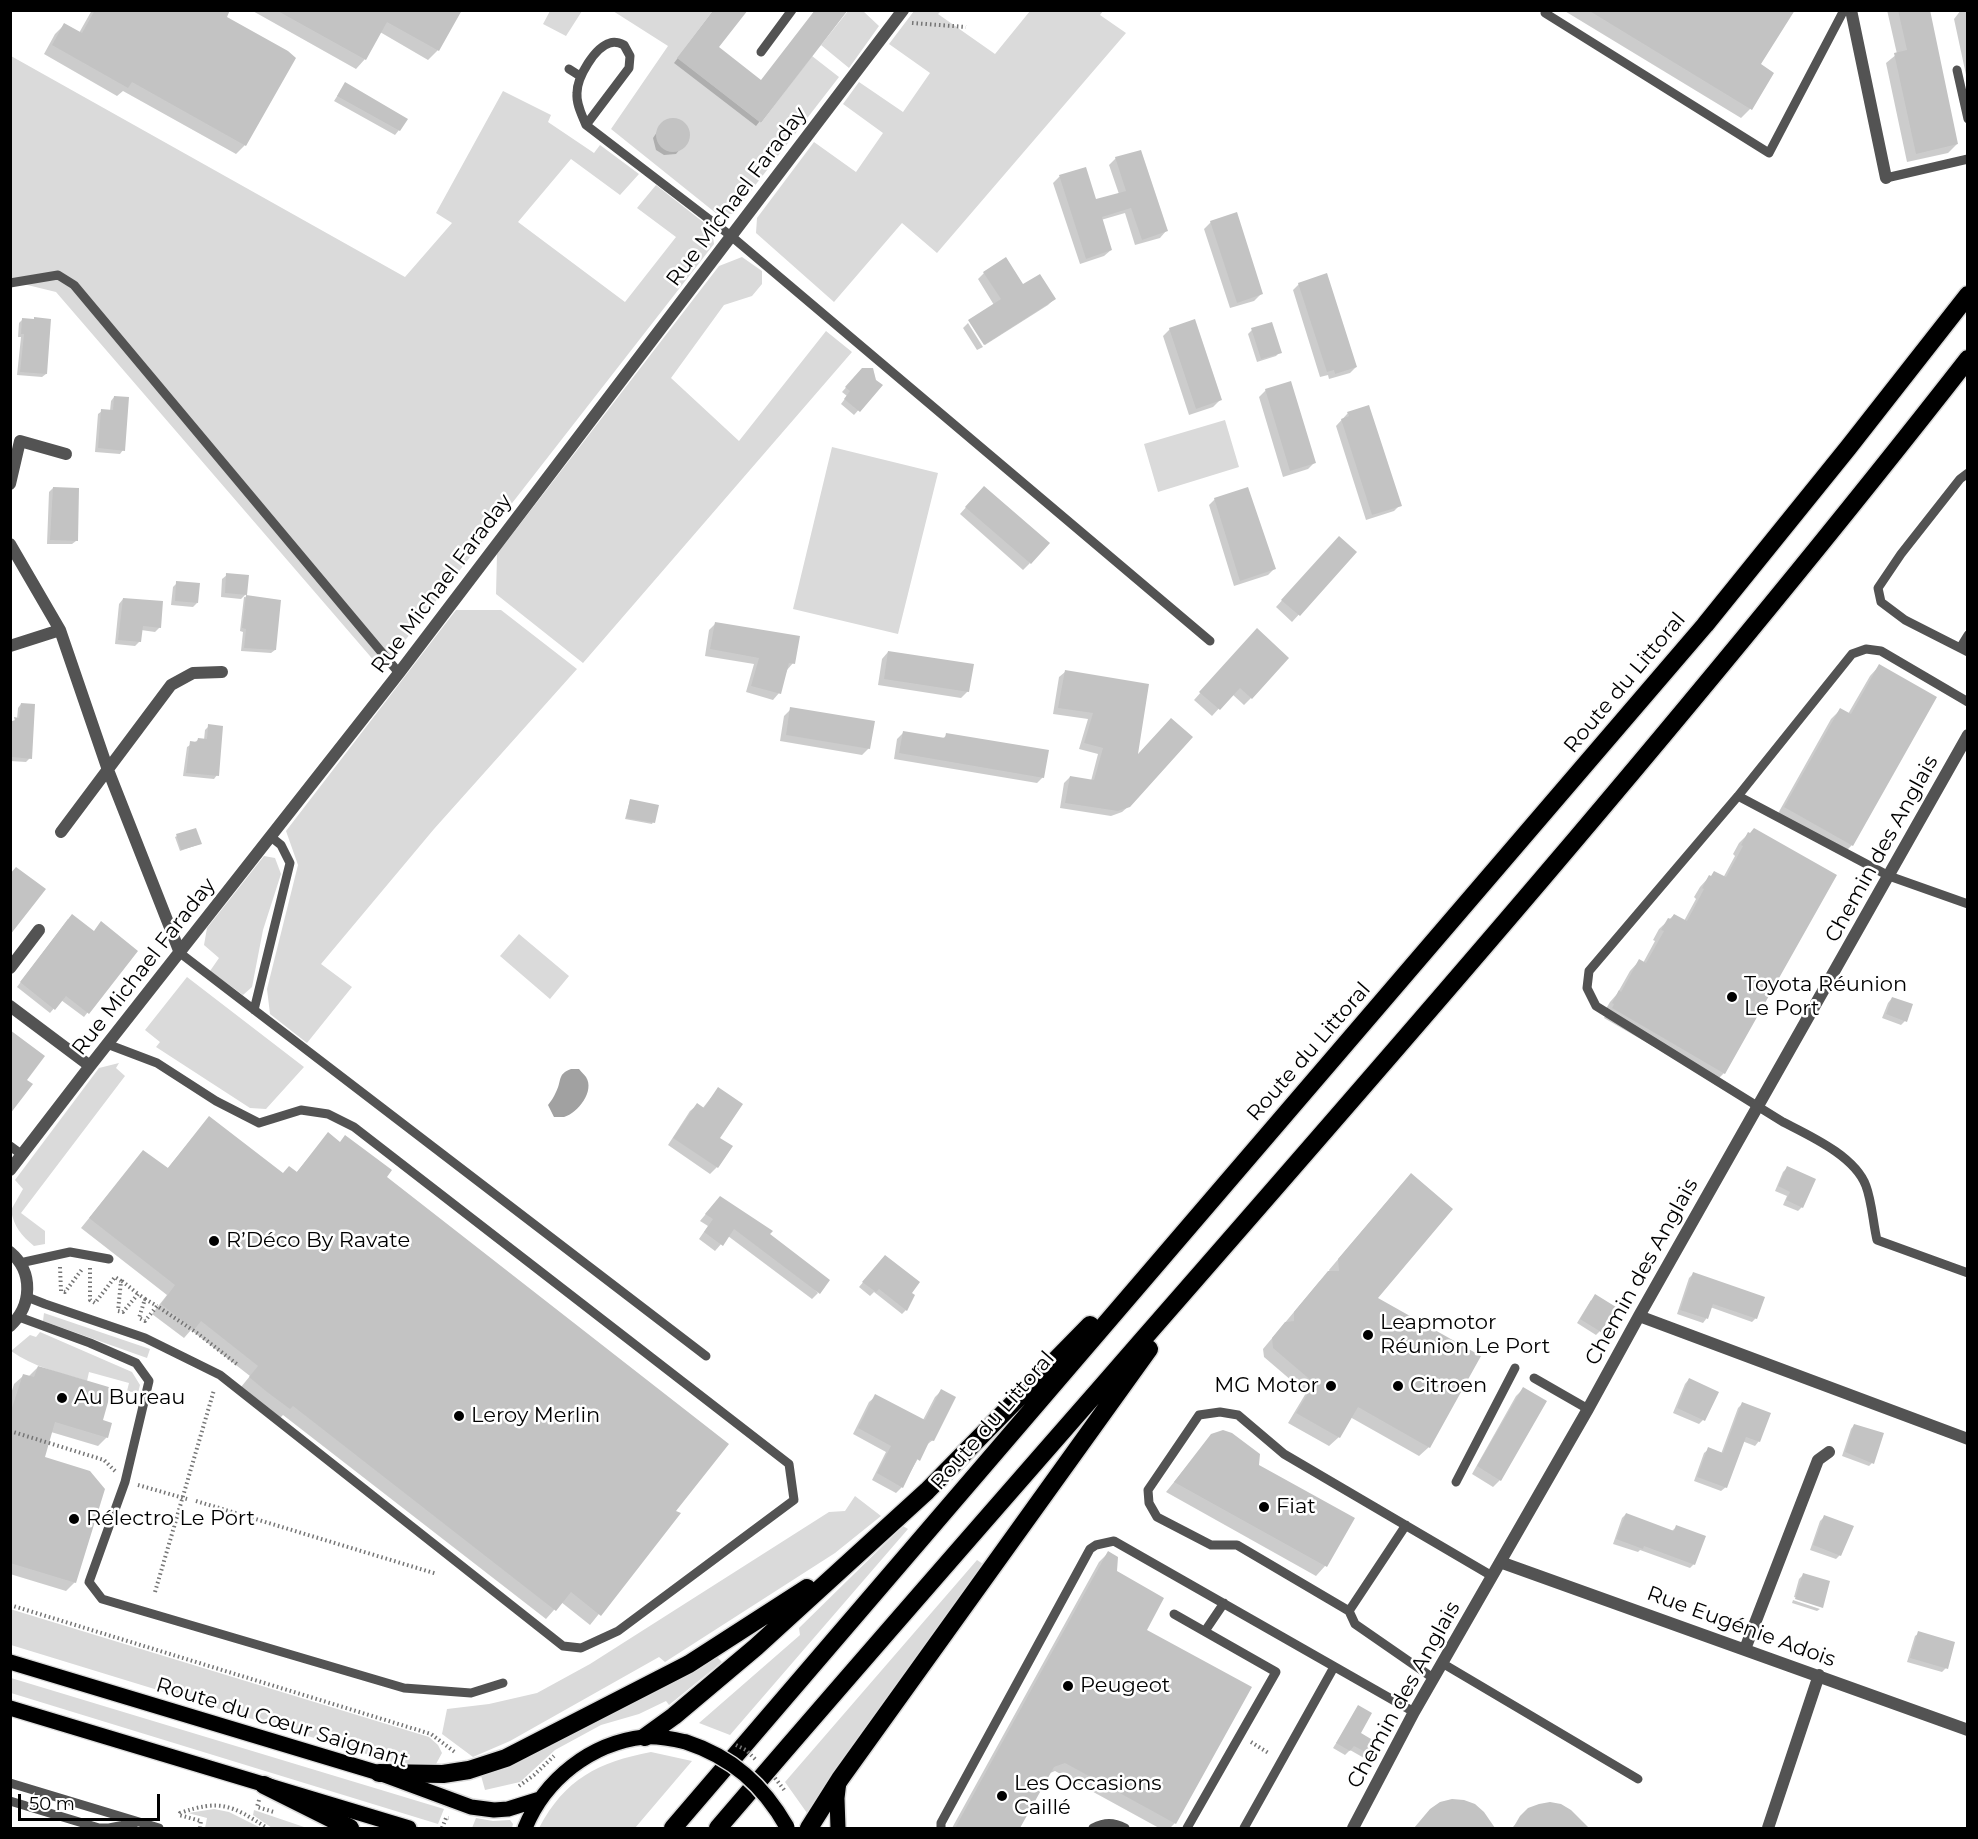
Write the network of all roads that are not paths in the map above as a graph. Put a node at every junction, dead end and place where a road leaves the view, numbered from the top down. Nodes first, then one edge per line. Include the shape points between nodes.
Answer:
1 (792, 10) edge
2 (1844, 10) edge
3 (1851, 10) edge
4 (897, 12) edge
5 (1545, 14) dead end
6 (761, 52) dead end
7 (569, 69) dead end
8 (1957, 70) dead end
9 (580, 76) junction
10 (1968, 119) edge
11 (586, 125) junction
12 (1968, 159) edge
13 (1886, 178) joint
14 (731, 236) junction
15 (10, 283) edge
16 (1968, 295) edge
17 (1968, 359) edge
18 (66, 454) dead end
19 (1968, 473) edge
20 (10, 484) edge
21 (10, 544) edge
22 (60, 630) junction
23 (1968, 635) edge
24 (1210, 641) dead end
25 (10, 646) edge
26 (1964, 650) edge
27 (222, 672) dead end
28 (399, 673) junction
29 (1968, 702) edge
30 (1968, 735) edge
31 (108, 770) junction
32 (1738, 796) junction
33 (62, 832) dead end
34 (271, 837) junction
35 (1889, 876) junction
36 (1968, 904) edge
37 (39, 930) dead end
38 (180, 953) junction
39 (10, 968) edge
40 (10, 1006) edge
41 (254, 1010) junction
42 (107, 1044) junction
43 (90, 1066) junction
44 (1759, 1106) junction
45 (10, 1146) edge
46 (21, 1154) junction
47 (10, 1170) edge
48 (1201, 1213) junction
49 (1221, 1251) junction
50 (10, 1252) edge
51 (109, 1259) dead end
52 (20, 1263) junction
53 (1968, 1273) edge
54 (27, 1296) junction
55 (1639, 1316) junction
56 (19, 1317) junction
57 (10, 1326) edge
58 (706, 1356) dead end
59 (1515, 1368) dead end
60 (1534, 1378) dead end
61 (1588, 1409) junction
62 (1968, 1439) edge
63 (1829, 1452) dead end
64 (1456, 1482) dead end
65 (1406, 1525) junction
66 (854, 1558) junction
67 (1500, 1562) junction
68 (1492, 1576) junction
69 (1224, 1604) junction
70 (1349, 1611) junction
71 (1174, 1614) dead end
72 (1205, 1631) junction
73 (1745, 1649) junction
74 (10, 1662) edge
75 (1442, 1663) junction
76 (1334, 1667) junction
77 (1819, 1675) junction
78 (1433, 1678) junction
79 (503, 1683) dead end
80 (10, 1708) edge
81 (1414, 1712) junction
82 (1968, 1730) edge
83 (645, 1737) junction
84 (379, 1773) junction
85 (840, 1779) junction
86 (1638, 1779) dead end
87 (10, 1784) edge
88 (264, 1785) junction
89 (540, 1799) junction
90 (10, 1801) edge
91 (137, 1823) junction
92 (159, 1828) edge
93 (350, 1828) edge
94 (409, 1828) edge
95 (525, 1828) edge
96 (673, 1828) edge
97 (718, 1828) edge
98 (787, 1828) edge
99 (809, 1828) edge
100 (838, 1828) edge
101 (941, 1828) edge
102 (1093, 1828) edge
103 (1125, 1828) edge
104 (1187, 1828) edge
105 (1244, 1828) edge
106 (1353, 1828) edge
107 (1768, 1828) edge

1 - 6 lane
2 - 5 lane via 1769,153
3 - 13 street
4 - 14 street, Rue Michael Faraday
7 - 9 lane
8 - 10 lane
9 - 11 lane via 579,110
9 - 11 lane via 600,48 611,42 628,50 629,68
11 - 14 lane
12 - 13 lane
14 - 24 lane
14 - 28 street, Rue Michael Faraday
15 - 28 lane via 58,275 74,285
16 - 48 highway, Route du Littoral via 1705,624
17 - 49 highway via 1662,736
18 - 20 street via 20,441
19 - 26 lane via 1878,588 1881,602 1905,620
21 - 22 street
22 - 25 street
22 - 31 street
23 - 26 lane
27 - 31 street via 193,674 171,684
28 - 34 street, Rue Michael Faraday
29 - 32 lane via 1881,651 1866,649 1852,654
30 - 35 street, Chemin des Anglais
31 - 33 street
31 - 38 street
32 - 35 lane
32 - 44 lane via 1589,971 1587,988 1596,1006
34 - 38 street, Rue Michael Faraday
34 - 41 lane via 281,845 290,863
35 - 36 lane
35 - 44 street, Chemin des Anglais
37 - 39 street
38 - 41 lane
38 - 42 street, Rue Michael Faraday
40 - 43 street
41 - 58 lane
42 - 43 street, Rue Michael Faraday
42 - 54 lane via 157,1063 259,1123 301,1110 328,1114 354,1127 789,1464 794,1500 618,1631 581,1648 563,1646 220,1375 145,1338
43 - 46 street, Rue Michael Faraday
44 - 53 lane via 1852,1164 1866,1185 1877,1240
44 - 55 street, Chemin des Anglais
45 - 46 lane
46 - 47 street, Rue Michael Faraday
48 - 66 highway via 927,1491
48 - 96 highway, Route du Littoral
49 - 85 highway
49 - 97 highway
50 - 52 street
51 - 52 lane via 70,1252
52 - 54 street via 28,1285
54 - 56 street
55 - 61 street, Chemin des Anglais
55 - 62 street
56 - 57 street
56 - 79 lane via 136,1363 149,1381 125,1482 89,1582 102,1599 404,1688 471,1693
59 - 64 lane
60 - 61 lane
61 - 67 street, Chemin des Anglais
63 - 73 street via 1818,1460
65 - 68 lane
65 - 70 lane
65 - 70 lane via 1284,1454 1239,1415 1220,1412 1199,1416 1148,1490 1156,1517 1211,1545 1237,1545
66 - 83 highway via 756,1647
66 - 84 highway via 689,1664 521,1751 470,1770 443,1774
67 - 68 street, Chemin des Anglais
67 - 73 street, Rue Eugénie Adois
68 - 75 street, Chemin des Anglais
69 - 72 lane
69 - 76 lane
69 - 101 lane via 1114,1541 1090,1549
70 - 78 lane via 1355,1624
71 - 72 lane
72 - 104 lane via 1276,1672
73 - 77 street, Rue Eugénie Adois
74 - 84 main road, Route du Cœur Saignant
75 - 78 street, Chemin des Anglais
75 - 86 lane
76 - 81 lane
76 - 105 lane
77 - 82 street, Rue Eugénie Adois
77 - 107 street
78 - 81 street, Chemin des Anglais
80 - 88 main road
81 - 106 street, Chemin des Anglais
83 - 89 main road via 590,1755 561,1775
83 - 98 main road, bridge via 686,1742 725,1758 770,1799
84 - 89 main road, Route du Cœur Saignant via 478,1808 508,1809
85 - 99 highway
85 - 100 main road
87 - 91 lane
88 - 93 highway
88 - 94 main road
89 - 95 main road
90 - 91 lane via 99,1828
91 - 92 lane
102 - 103 lane via 1114,1823

